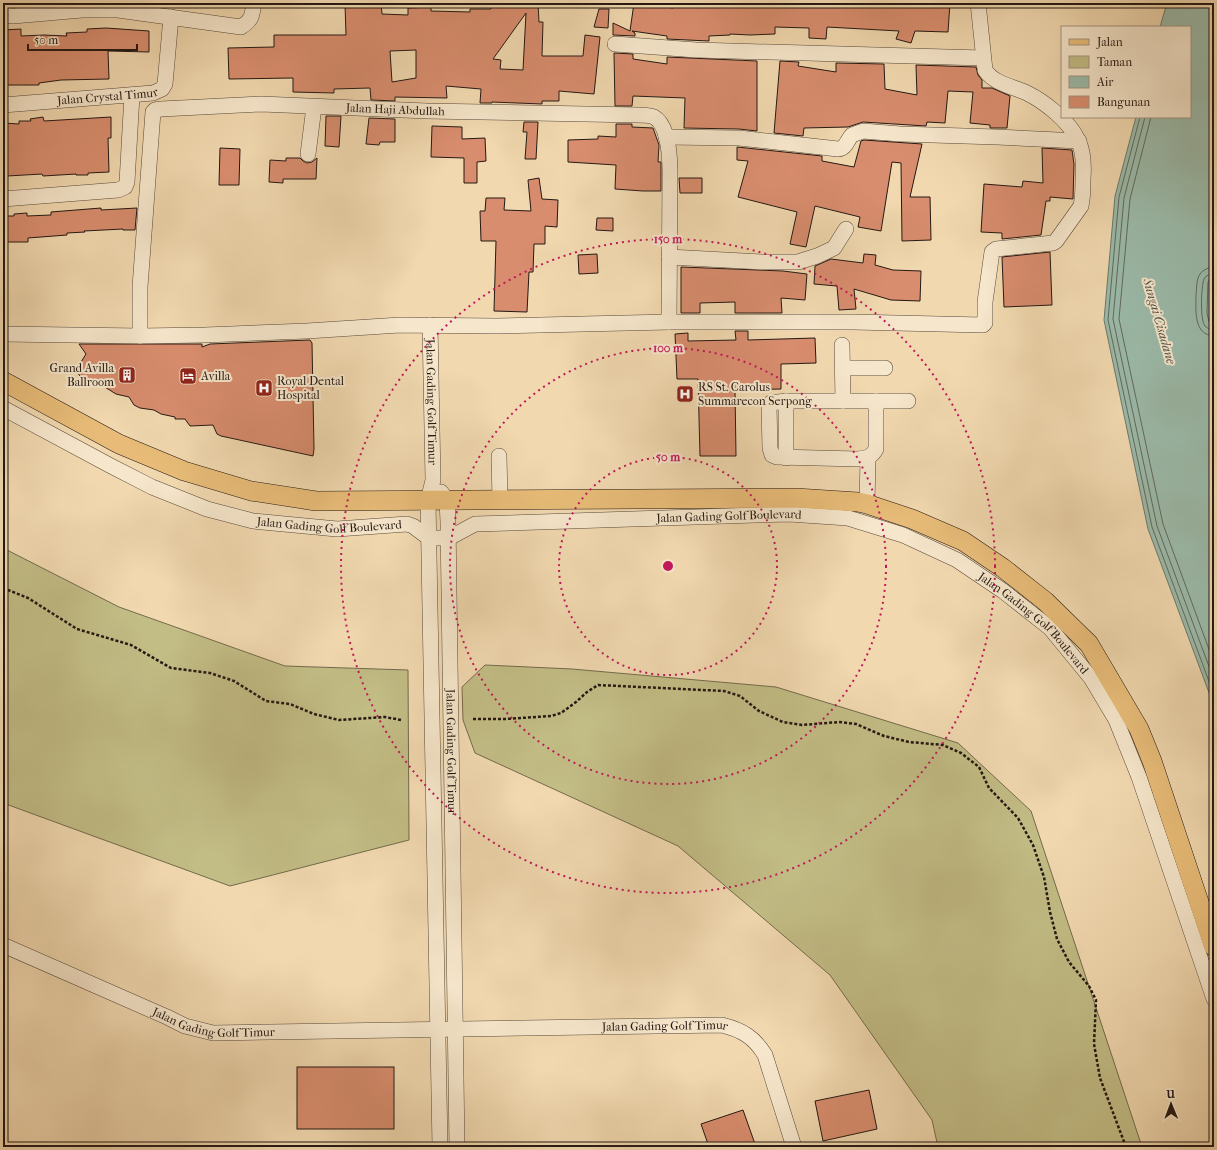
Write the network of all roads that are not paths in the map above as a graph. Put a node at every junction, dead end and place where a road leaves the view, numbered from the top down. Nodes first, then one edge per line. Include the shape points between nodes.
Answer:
1 (254, 3) edge
2 (978, 3) edge
3 (3, 16) edge
4 (171, 17) junction
5 (615, 44) dead end
6 (983, 58) junction
7 (132, 95) junction
8 (3, 105) edge
9 (314, 107) junction
10 (666, 137) junction
11 (1079, 141) junction
12 (308, 154) dead end
13 (3, 199) edge
14 (846, 229) dead end
15 (669, 257) junction
16 (669, 322) junction
17 (430, 324) junction
18 (3, 334) edge
19 (140, 336) junction
20 (842, 345) dead end
21 (843, 368) junction
22 (885, 368) dead end
23 (3, 381) edge
24 (843, 401) junction
25 (876, 401) junction
26 (908, 401) dead end
27 (3, 408) edge
28 (504, 456) dead end
29 (868, 458) junction
30 (432, 480) junction
31 (428, 500) junction
32 (447, 500) junction
33 (505, 500) junction
34 (867, 504) junction
35 (429, 538) junction
36 (449, 538) junction
37 (3, 945) edge
38 (1214, 947) edge
39 (1214, 999) edge
40 (438, 1029) junction
41 (456, 1029) junction
42 (440, 1147) edge
43 (457, 1147) edge
44 (794, 1147) edge

1 - 4 street via 249,22 241,27
2 - 6 street
3 - 4 street via 118,10
4 - 7 street, Jalan Crystal Timur via 165,84 162,89 153,93
5 - 6 street via 704,51
6 - 11 street via 989,77 1046,104
7 - 8 street, Jalan Crystal Timur
7 - 13 street via 125,187 118,190
9 - 10 street, Jalan Haji Abdullah via 646,115 654,117 659,122
9 - 12 street
9 - 19 street, Jalan Haji Abdullah via 260,104 161,109 153,112 140,287
10 - 11 street via 739,138 838,149 844,147 852,134 863,131
10 - 15 street, Jalan Haji Abdullah via 670,173
11 - 16 street via 1084,165 1081,206 1053,244 996,248 992,252 984,324
14 - 15 street via 834,248 798,262
15 - 16 street, Jalan Haji Abdullah
16 - 17 street via 496,326
17 - 19 street
17 - 30 street, Jalan Gading Golf Timur
18 - 19 street
20 - 21 street
21 - 22 street
21 - 24 street
23 - 31 main road, Jalan Gading Golf Boulevard via 119,444 184,471 251,491 316,501
24 - 25 street
24 - 29 street via 771,403 769,407 772,455 778,458
25 - 26 street
25 - 29 street via 876,449
27 - 35 street, Jalan Gading Golf Boulevard via 111,466 207,509 253,521 337,529 407,524
28 - 33 street
29 - 34 street
30 - 31 street, Jalan Gading Golf Timur
30 - 32 street, Jalan Gading Golf Timur
31 - 32 main road, Jalan Gading Golf Boulevard
31 - 35 street, Jalan Gading Golf Timur
32 - 33 main road, Jalan Gading Golf Boulevard
32 - 36 street, Jalan Gading Golf Timur
33 - 34 main road, Jalan Gading Golf Boulevard via 796,498
34 - 38 main road, Jalan Gading Golf Boulevard via 912,519 963,541 1045,601 1089,644 1139,729
35 - 36 street, Jalan Gading Golf Boulevard
35 - 40 street, Jalan Gading Golf Timur
36 - 39 street, Jalan Gading Golf Boulevard via 475,524 789,514 848,518 903,535 956,560 1003,591 1050,628 1091,678 1116,720 1139,777
36 - 41 street, Jalan Gading Golf Timur
37 - 40 street, Jalan Gading Golf Timur via 185,1026 213,1033
40 - 41 street
40 - 42 street, Jalan Gading Golf Timur
41 - 43 street, Jalan Gading Golf Timur
41 - 44 street, Jalan Gading Golf Timur via 722,1025 737,1029 758,1044 765,1055

